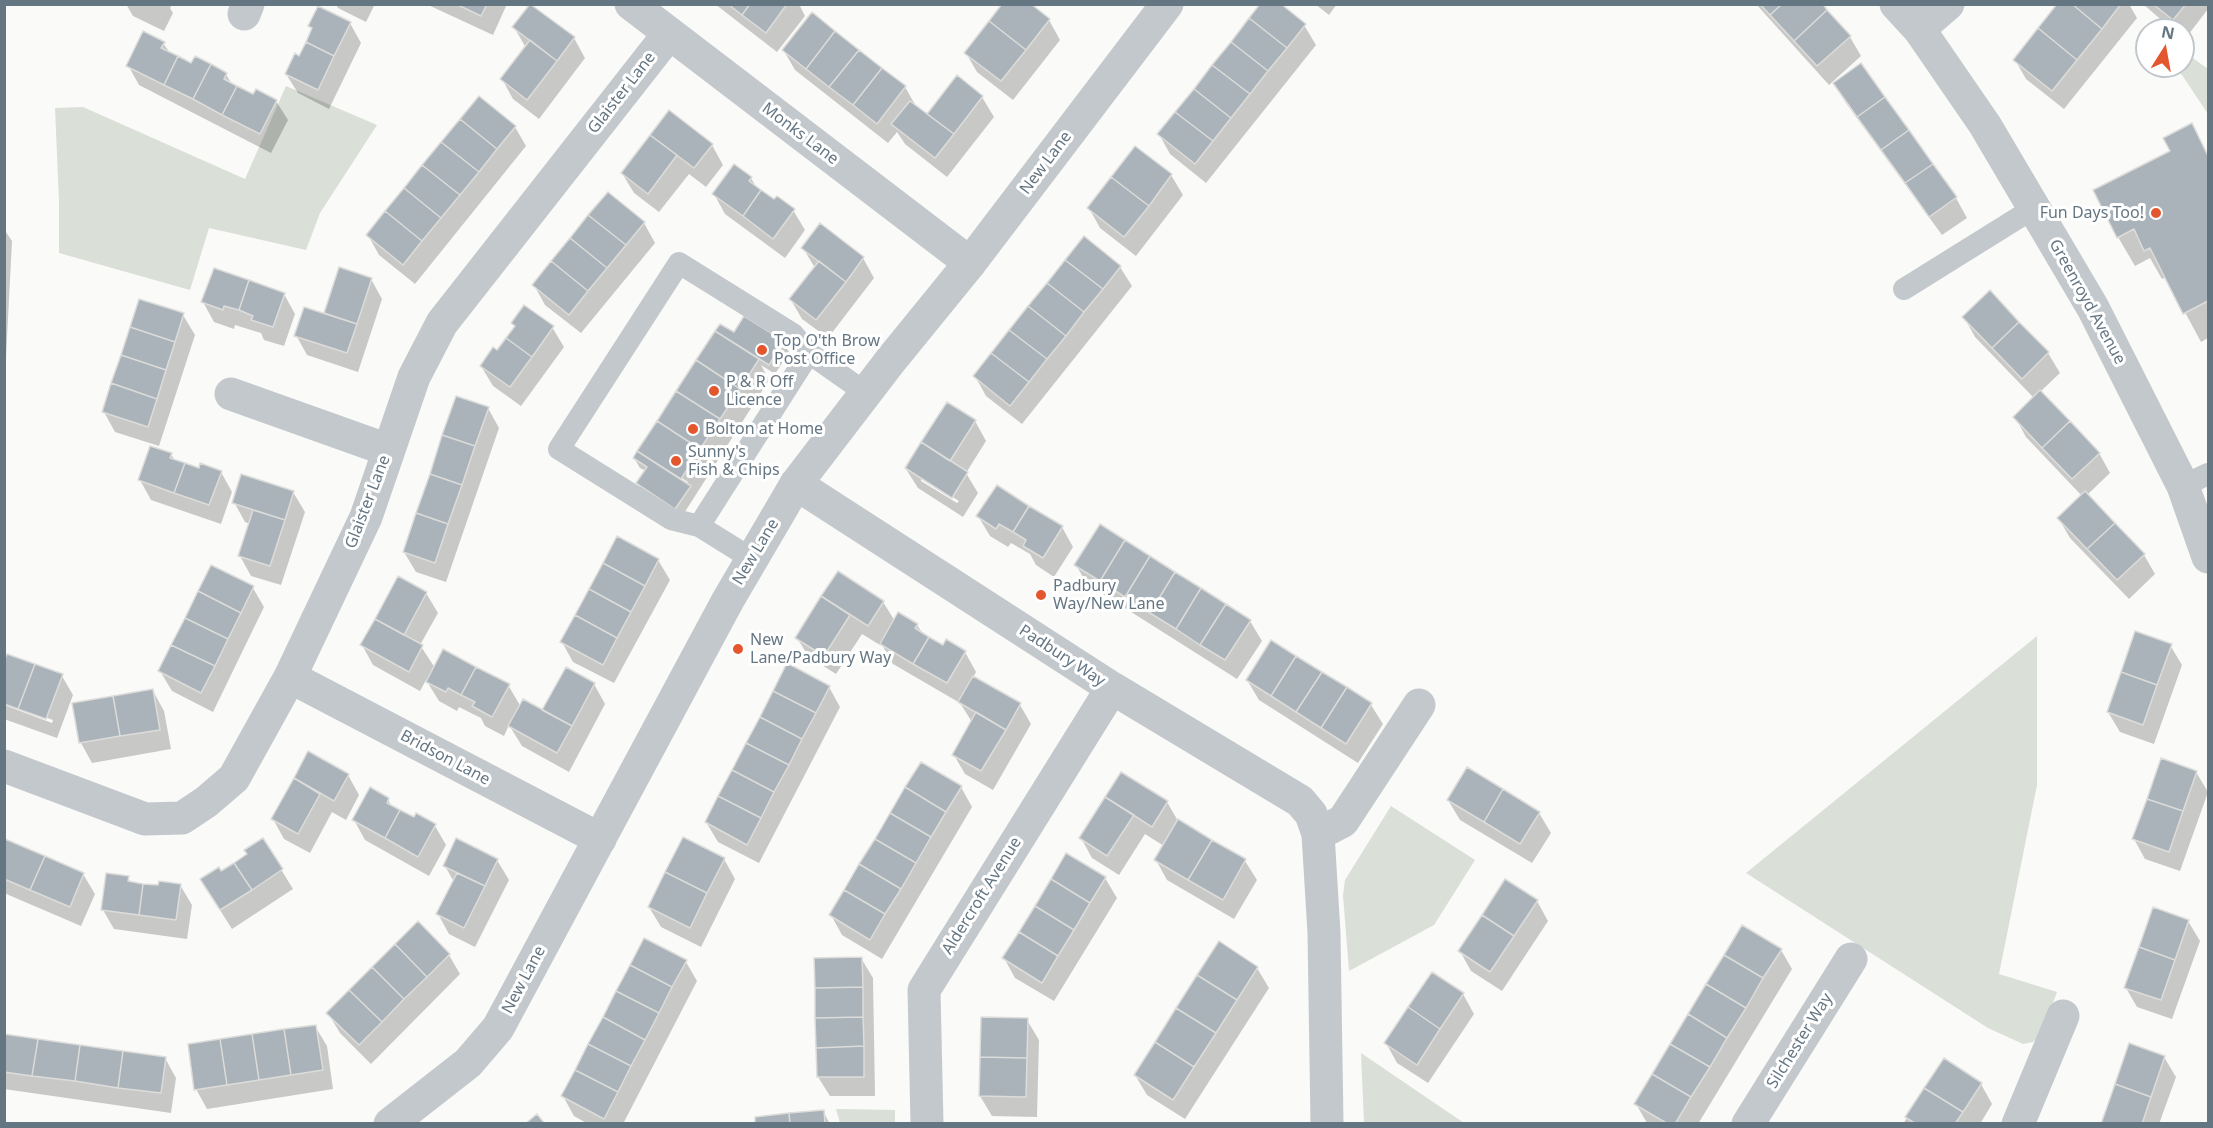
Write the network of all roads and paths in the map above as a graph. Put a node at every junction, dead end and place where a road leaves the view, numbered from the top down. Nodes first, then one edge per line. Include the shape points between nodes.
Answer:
1 (631, 4) edge
2 (1167, 4) edge
3 (1896, 4) edge
4 (1948, 4) edge
5 (1919, 29) junction
6 (668, 35) junction
7 (2034, 208) junction
8 (970, 263) junction
9 (1904, 289) dead end
10 (809, 353) junction
11 (866, 393) junction
12 (231, 394) dead end
13 (388, 450) junction
14 (2196, 480) edge
15 (796, 484) junction
16 (699, 526) junction
17 (2208, 557) edge
18 (752, 559) junction
19 (290, 677) junction
20 (1112, 688) junction
21 (1419, 705) dead end
22 (4, 766) edge
23 (1318, 834) junction
24 (600, 839) junction
25 (1851, 959) dead end
26 (2063, 1016) dead end
27 (390, 1124) edge
28 (927, 1124) edge
29 (1327, 1124) edge
30 (1748, 1124) edge
31 (2018, 1124) edge

1 - 6 street, Monks Lane
2 - 8 street, New Lane
3 - 5 street, Greenroyd Avenue
4 - 5 street
5 - 7 street, Greenroyd Avenue via 1985,124
6 - 8 street, Monks Lane
6 - 13 street, Glaister Lane via 442,322 414,377
7 - 9 lane
7 - 14 street, Greenroyd Avenue
8 - 11 street, New Lane
10 - 11 lane
10 - 16 lane
10 - 16 lane via 793,334 680,263 559,449 671,519
11 - 15 street, New Lane
12 - 13 street
13 - 19 street, Glaister Lane via 366,517
14 - 17 street, Greenroyd Avenue
15 - 18 street, New Lane
15 - 20 street, Padbury Way
16 - 18 lane
18 - 24 street, New Lane
19 - 22 street, Glaister Lane via 234,778 182,818 145,819
19 - 24 street, Bridson Lane
20 - 23 street, Padbury Way via 1300,801 1311,814
20 - 28 street, Aldercroft Avenue via 924,990
21 - 23 street via 1342,821
23 - 29 street, Padbury Way
24 - 27 street, New Lane via 498,1028 468,1063
25 - 30 street, Silchester Way
26 - 31 street

